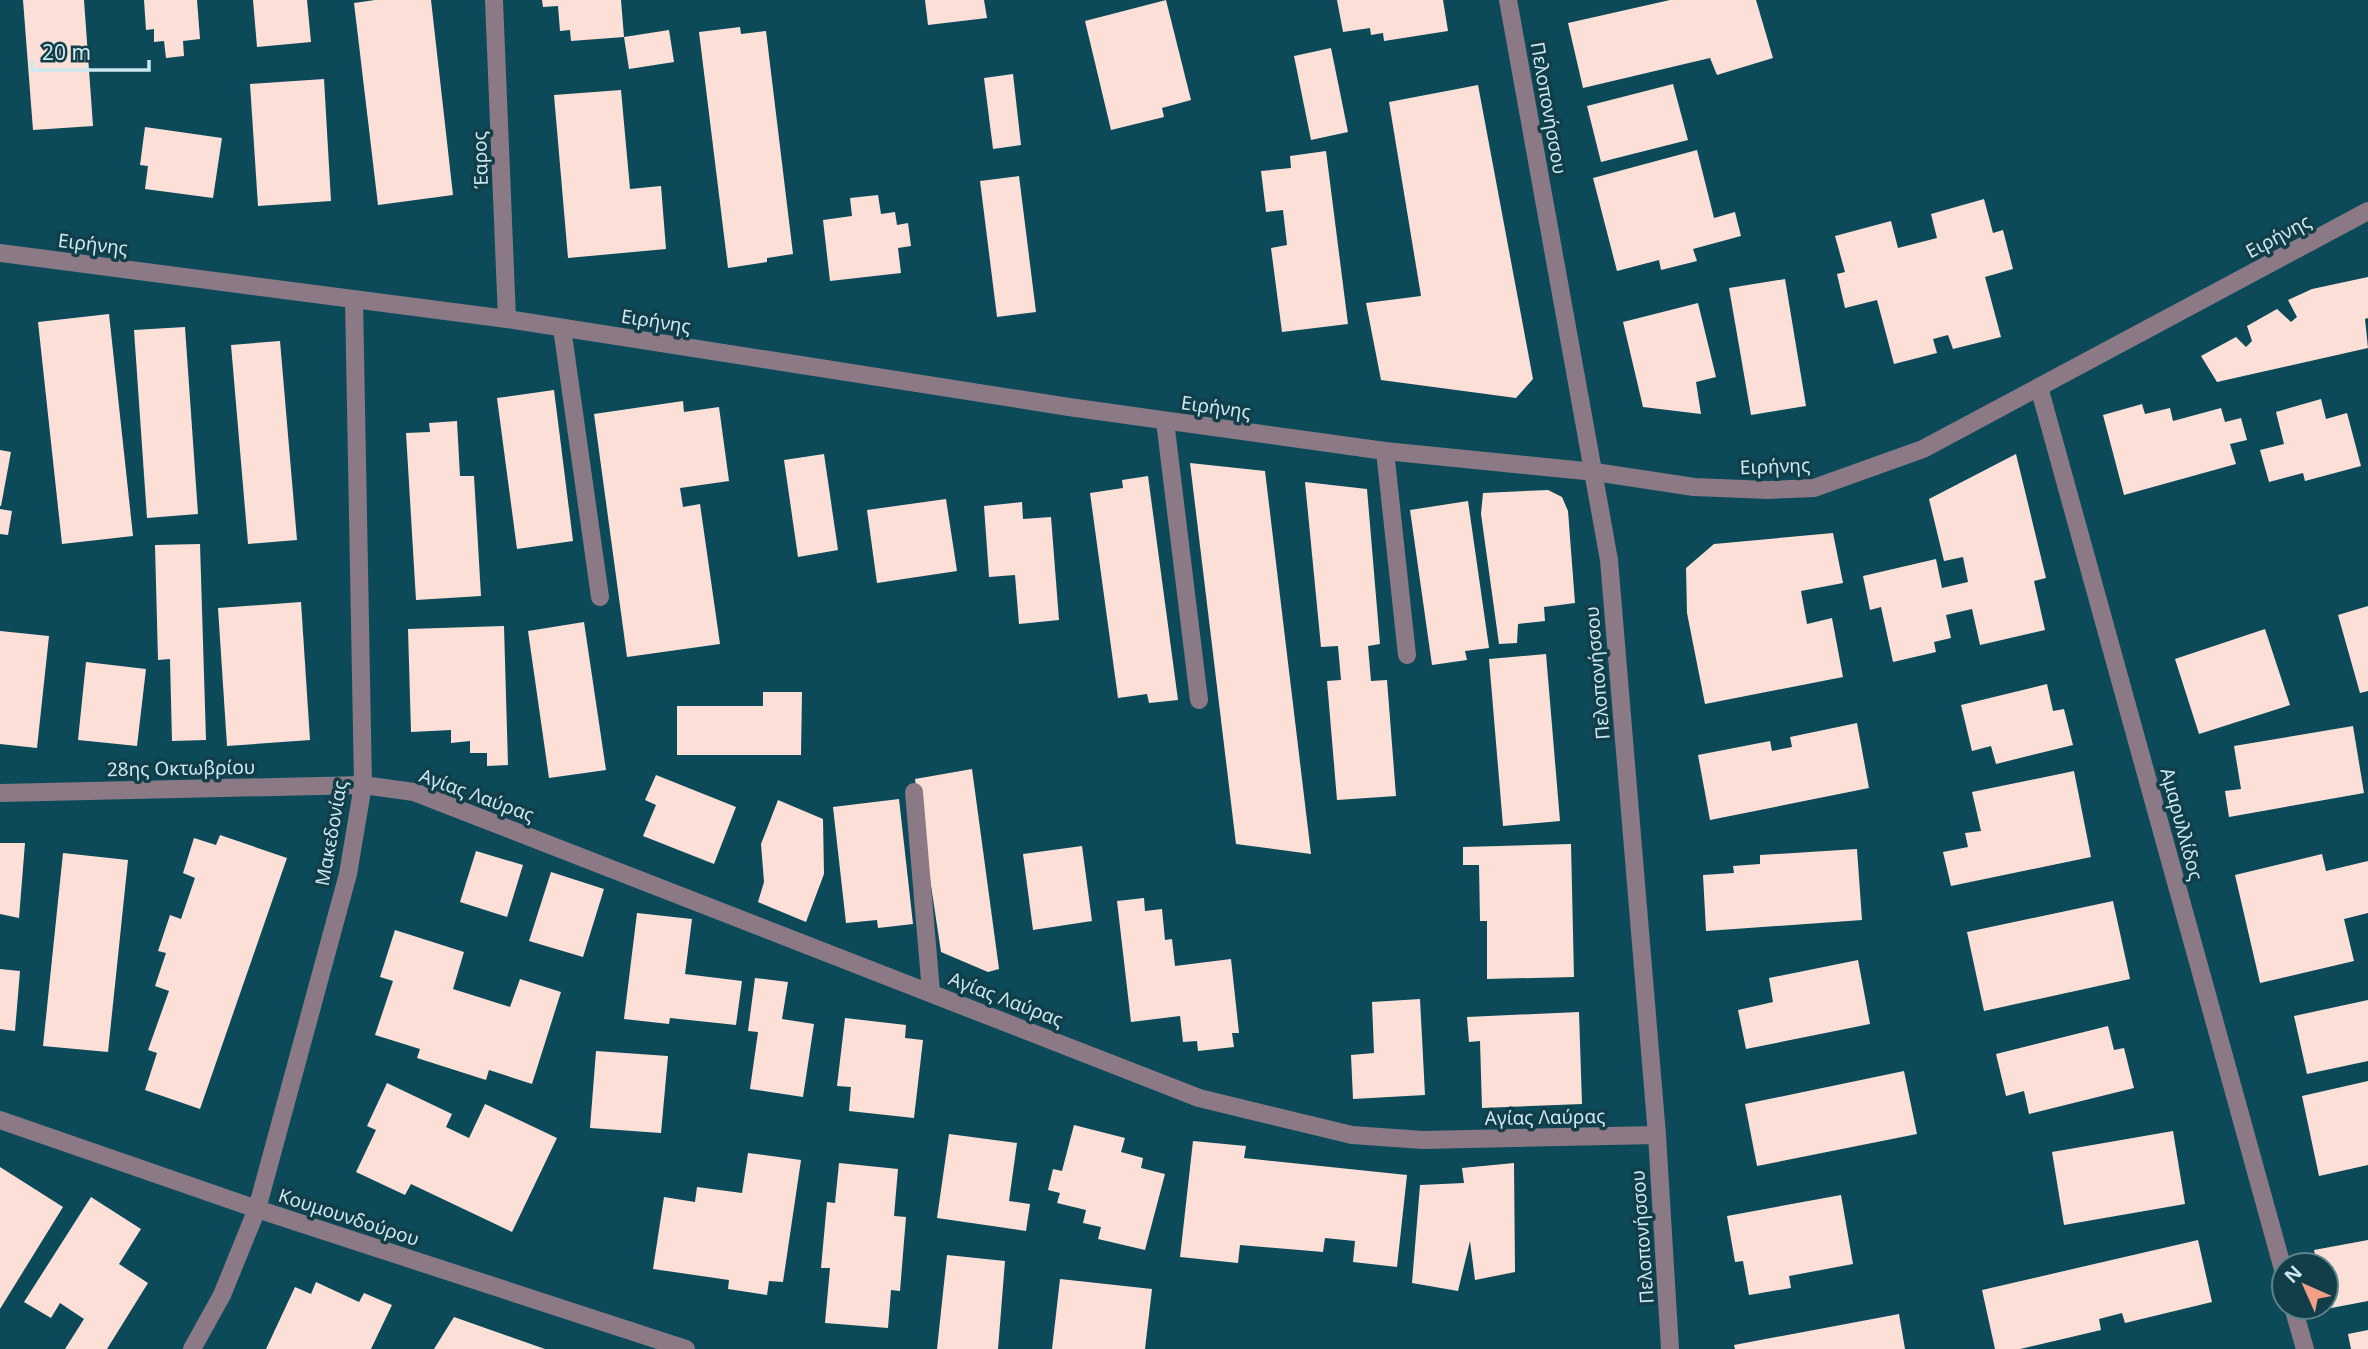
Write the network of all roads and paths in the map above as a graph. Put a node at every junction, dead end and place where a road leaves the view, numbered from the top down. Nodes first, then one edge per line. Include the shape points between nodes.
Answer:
1 (494, 0) edge
2 (1508, 0) edge
3 (2368, 211) edge
4 (0, 253) edge
5 (354, 299) junction
6 (507, 319) junction
7 (562, 328) junction
8 (2039, 387) junction
9 (1165, 421) junction
10 (1385, 451) junction
11 (1595, 472) junction
12 (600, 597) dead end
13 (1407, 655) dead end
14 (1199, 700) dead end
15 (363, 785) junction
16 (914, 792) dead end
17 (0, 793) edge
18 (931, 992) junction
19 (0, 1120) edge
20 (1657, 1135) junction
21 (257, 1209) junction
22 (2278, 1251) edge
23 (2297, 1321) edge
24 (192, 1349) edge
25 (686, 1349) edge
26 (1670, 1349) edge
27 (2305, 1349) edge

1 - 6 street, Έαρος
2 - 11 street, Πελοπονήσσου
3 - 8 street, Ειρήνης
4 - 5 street, Ειρήνης
5 - 6 street, Ειρήνης
5 - 15 street, Μακεδονίας
6 - 7 street, Ειρήνης
7 - 9 street, Ειρήνης
7 - 12 street
8 - 11 street, Ειρήνης via 1923,449 1814,488 1694,487
8 - 22 street, Αμαρυλλίδος
9 - 10 street, Ειρήνης
9 - 14 street
10 - 11 street, Ειρήνης
10 - 13 street
11 - 20 street, Πελοπονήσσου via 1609,560
15 - 17 street, 28ης Οκτωβρίου
15 - 18 street, Αγίας Λαύρας via 414,792
15 - 21 street, Μακεδονίας via 348,874
16 - 18 street
18 - 20 street, Αγίας Λαύρας via 1199,1098 1352,1135 1423,1140
19 - 21 street, Κουμουνδούρου
20 - 26 street, Πελοπονήσσου
21 - 24 street, Μακεδονίας via 222,1295
21 - 25 street, Κουμουνδούρου
23 - 27 street

